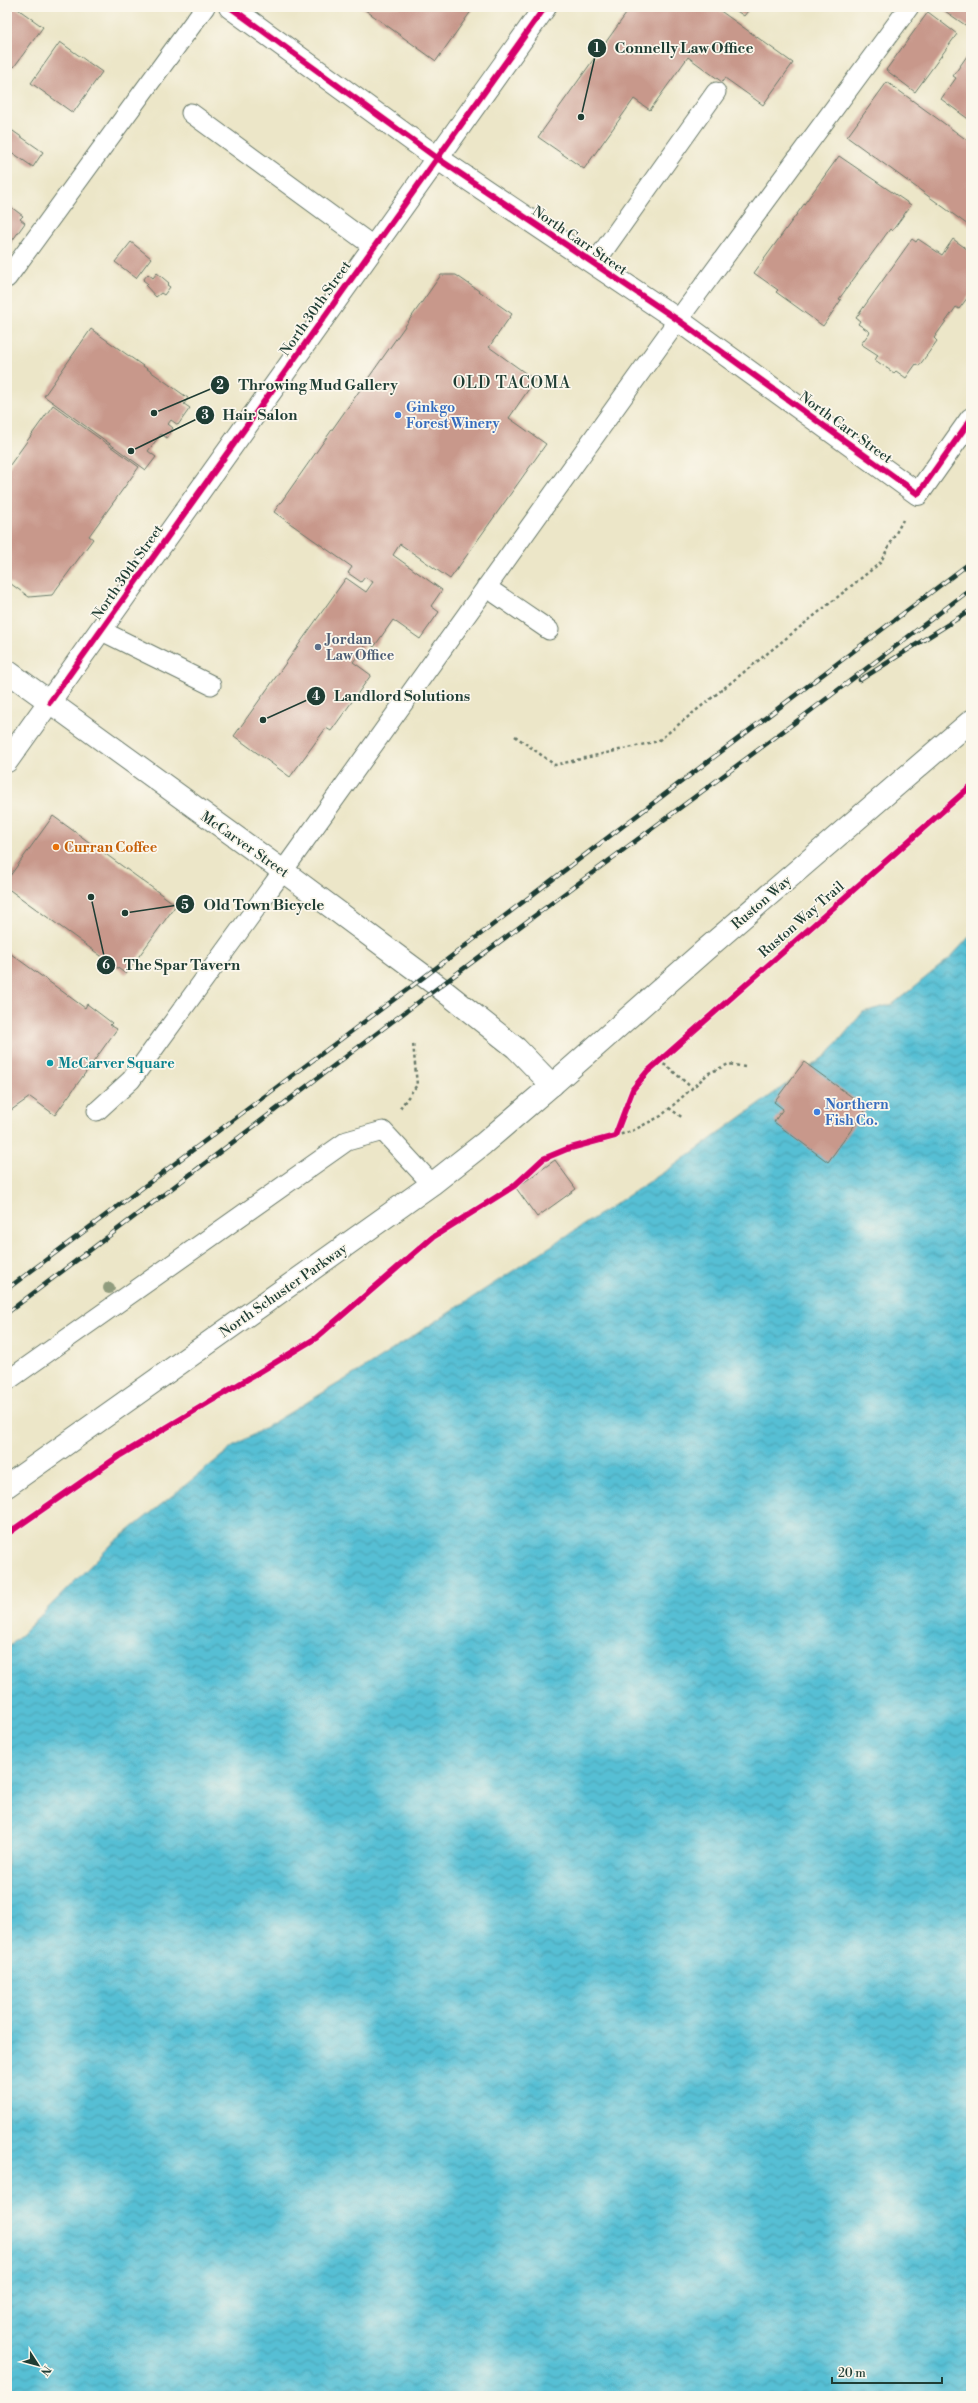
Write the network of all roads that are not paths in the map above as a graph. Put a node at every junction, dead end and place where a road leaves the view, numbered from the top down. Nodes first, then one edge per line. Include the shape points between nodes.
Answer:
1 (205, 7) edge
2 (230, 7) edge
3 (545, 7) edge
4 (909, 7) edge
5 (716, 92) dead end
6 (191, 113) dead end
7 (437, 158) junction
8 (374, 247) junction
9 (594, 264) junction
10 (7, 278) edge
11 (678, 320) junction
12 (971, 419) edge
13 (486, 587) junction
14 (100, 630) junction
15 (549, 630) dead end
16 (7, 671) edge
17 (211, 685) dead end
18 (50, 702) junction
19 (971, 721) edge
20 (7, 761) edge
21 (284, 871) junction
22 (552, 1085) junction
23 (97, 1111) dead end
24 (432, 1184) junction
25 (7, 1381) edge
26 (7, 1486) edge

1 - 10 lane
2 - 7 main road, North Carr Street
3 - 7 main road, North 30th Street
4 - 11 lane
5 - 9 lane
6 - 8 lane
7 - 8 main road, North 30th Street
7 - 9 main road, North Carr Street
8 - 14 main road, North 30th Street
9 - 11 main road, North Carr Street
11 - 12 main road, North Carr Street via 918,494
11 - 13 lane
13 - 15 lane
13 - 21 lane
14 - 17 lane
14 - 18 main road, North 30th Street
16 - 18 main road, McCarver Street
18 - 20 main road, North 30th Street
18 - 21 main road, McCarver Street
19 - 22 main road, Ruston Way
21 - 22 main road, McCarver Street via 516,1048
21 - 23 lane via 131,1080
22 - 24 main road, North Schuster Parkway via 484,1144
24 - 25 lane via 383,1131 347,1141
24 - 26 main road, North Schuster Parkway

